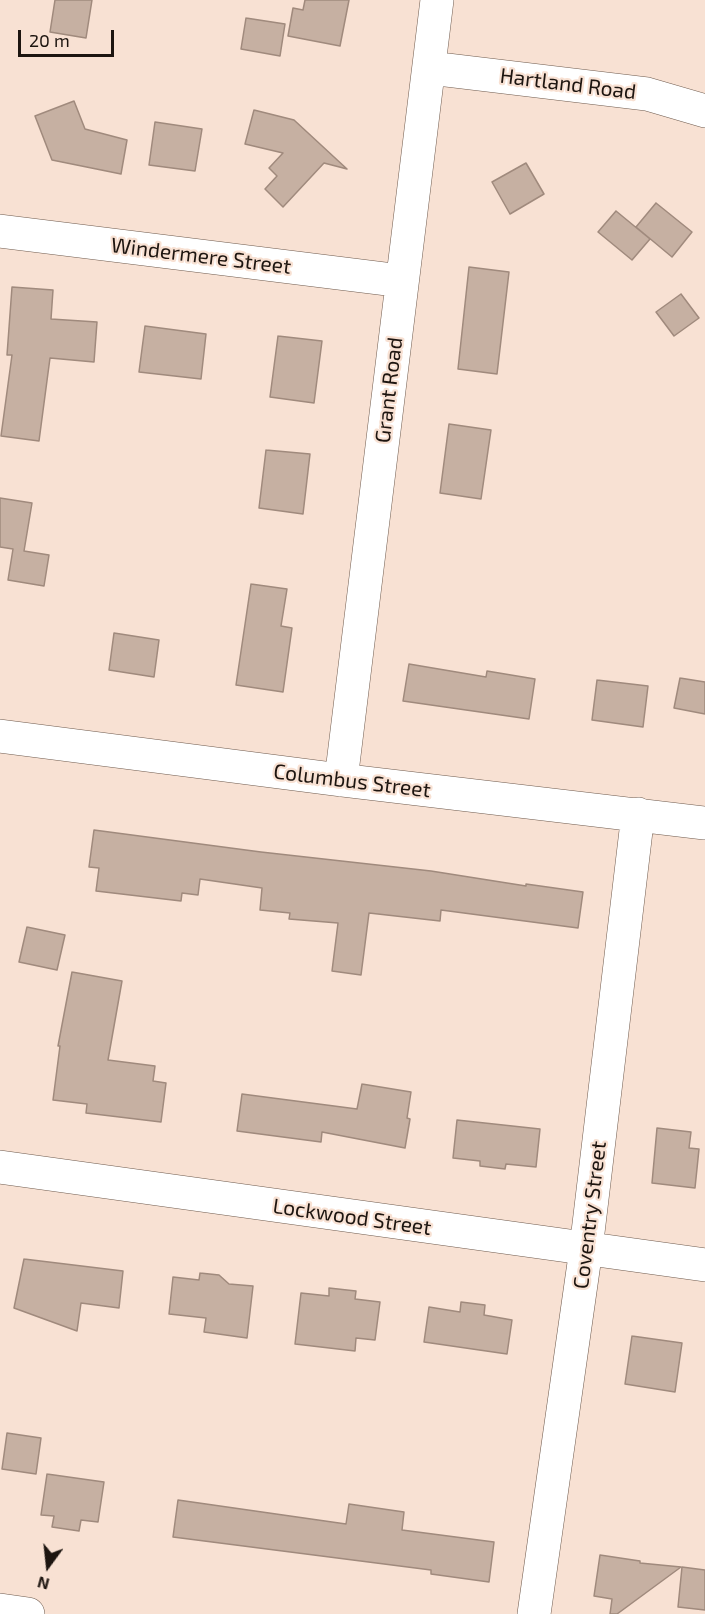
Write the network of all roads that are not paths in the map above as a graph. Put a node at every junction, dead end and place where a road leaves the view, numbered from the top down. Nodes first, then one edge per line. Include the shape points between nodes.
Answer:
1 (437, 0) edge
2 (430, 68) junction
3 (705, 111) edge
4 (0, 231) edge
5 (402, 281) junction
6 (0, 736) edge
7 (341, 780) junction
8 (638, 814) junction
9 (705, 823) edge
10 (0, 1167) edge
11 (586, 1250) junction
12 (705, 1265) edge
13 (0, 1610) edge
14 (28, 1614) edge
15 (534, 1614) edge

1 - 2 street, Grant Road
2 - 3 street, Hartland Road via 647,94
2 - 5 street, Grant Road
4 - 5 street, Windermere Street
5 - 7 street, Grant Road
6 - 7 street, Columbus Street
7 - 8 street, Columbus Street
8 - 9 street, Columbus Street
8 - 11 street, Coventry Street
10 - 11 street, Lockwood Street
11 - 12 street, Lockwood Street
11 - 15 street, Coventry Street
13 - 14 street

